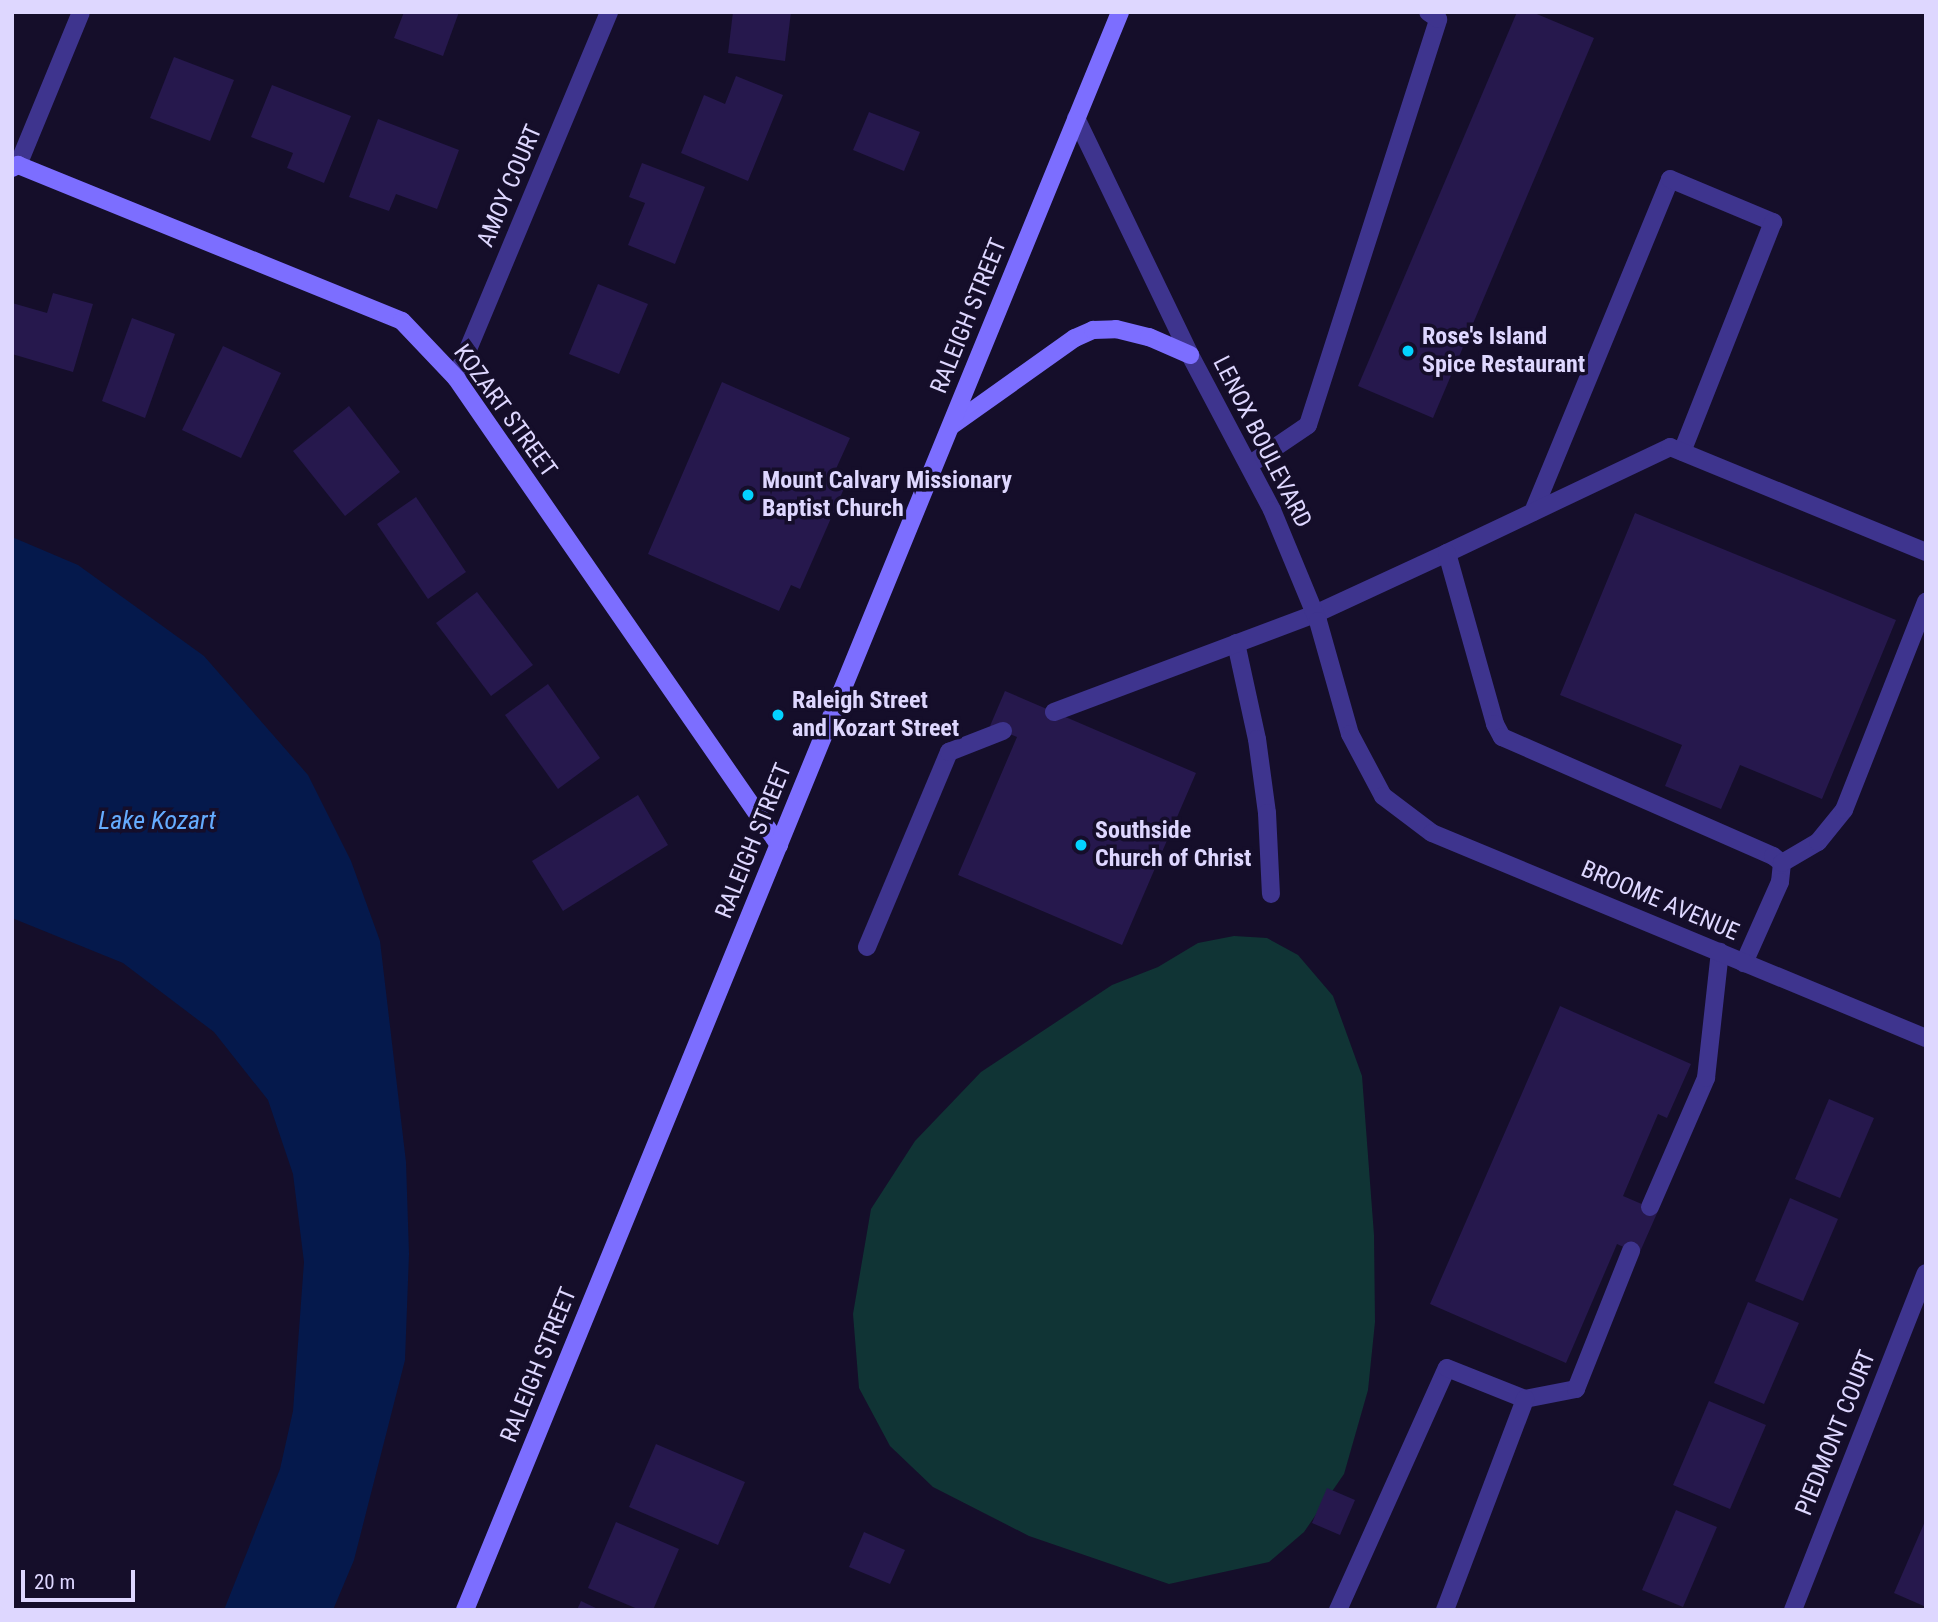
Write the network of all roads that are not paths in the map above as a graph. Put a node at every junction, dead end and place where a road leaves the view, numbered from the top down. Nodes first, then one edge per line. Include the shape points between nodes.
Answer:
1 (81, 12) edge
2 (609, 12) edge
3 (1120, 12) edge
4 (1429, 12) edge
5 (1076, 118) junction
6 (15, 166) edge
7 (1191, 355) junction
8 (456, 378) junction
9 (951, 426) junction
10 (1682, 452) junction
11 (1248, 465) junction
12 (1533, 513) junction
13 (1926, 552) edge
14 (1447, 553) junction
15 (1926, 602) edge
16 (1315, 614) junction
17 (1236, 643) junction
18 (1054, 712) dead end
19 (1003, 731) dead end
20 (1383, 796) joint
21 (779, 845) junction
22 (1782, 863) junction
23 (1270, 894) dead end
24 (867, 947) dead end
25 (1720, 952) junction
26 (1744, 962) junction
27 (1926, 1038) edge
28 (1650, 1208) dead end
29 (1631, 1251) dead end
30 (1926, 1273) edge
31 (1525, 1399) junction
32 (465, 1610) edge
33 (1338, 1610) edge
34 (1445, 1610) edge
35 (1793, 1610) edge

1 - 6 street
2 - 8 street, AMOY COURT
3 - 5 street, RALEIGH STREET
4 - 11 street via 1438,19 1308,425
5 - 7 street, LENOX BOULEVARD
5 - 9 street, RALEIGH STREET
6 - 8 street, KOZART STREET via 402,321
7 - 9 street via 1149,337 1116,329 1093,330
7 - 11 street, LENOX BOULEVARD
8 - 21 street, KOZART STREET
9 - 21 street, RALEIGH STREET
10 - 12 street via 1670,447
10 - 12 street via 1773,222 1670,179
10 - 13 street
11 - 16 street, LENOX BOULEVARD
12 - 14 street
14 - 16 street
14 - 22 street via 1502,737
15 - 22 street via 1844,810 1818,842
16 - 17 street
16 - 20 street, LENOX BOULEVARD via 1350,734
17 - 18 street
17 - 23 street via 1257,740
19 - 24 street via 949,752
20 - 25 street, BROOME AVENUE via 1432,833
21 - 32 street, RALEIGH STREET
22 - 26 street via 1780,882
25 - 26 street, BROOME AVENUE
25 - 28 street via 1706,1077
26 - 27 street, BROOME AVENUE
29 - 31 street via 1576,1390
30 - 35 street, PIEDMONT COURT
31 - 33 street via 1447,1368
31 - 34 street

